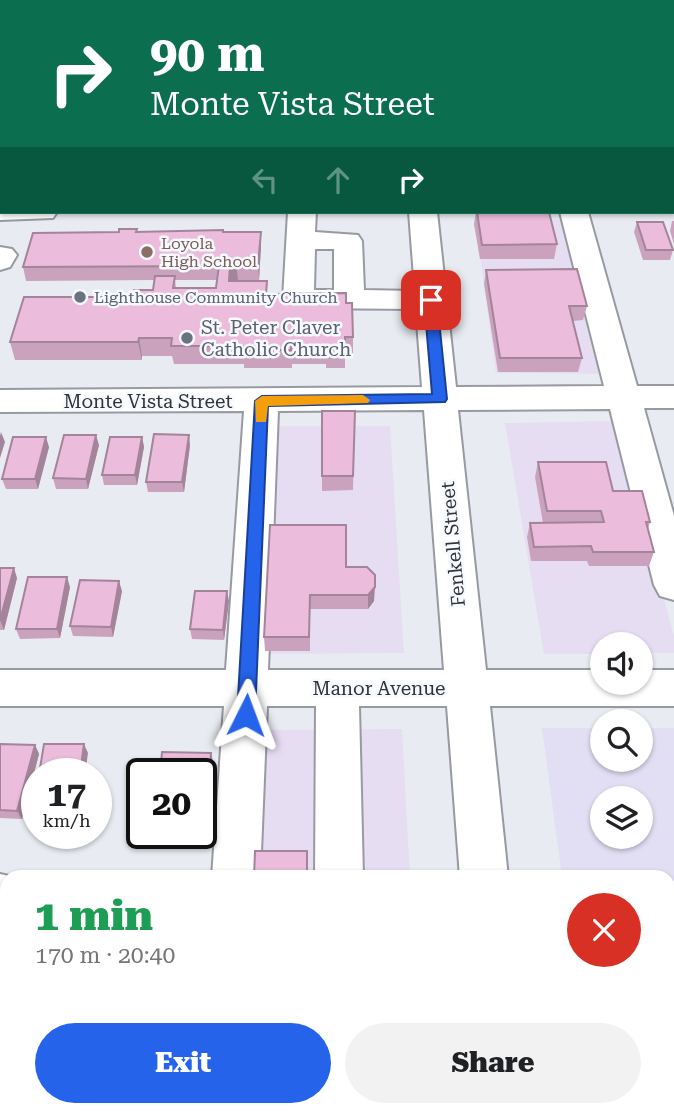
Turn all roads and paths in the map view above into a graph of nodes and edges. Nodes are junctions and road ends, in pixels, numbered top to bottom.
1 (423, 214) edge
2 (575, 214) edge
3 (302, 226) edge
4 (349, 299) junction
5 (431, 300) junction
6 (623, 397) junction
7 (674, 397) edge
8 (440, 399) junction
9 (0, 401) edge
10 (262, 401) junction
11 (674, 585) edge
12 (0, 688) edge
13 (248, 688) junction
14 (337, 688) junction
15 (467, 688) junction
16 (674, 688) edge
17 (236, 870) edge
18 (339, 870) edge
19 (483, 870) edge

1 - 5 street, Fenkell Street
2 - 6 street
3 - 4 street
3 - 4 street
4 - 5 street
5 - 8 street, Fenkell Street
6 - 7 street, Monte Vista Street
6 - 8 street, Monte Vista Street
6 - 11 street
8 - 10 street, Monte Vista Street
8 - 15 street, Fenkell Street
9 - 10 street, Monte Vista Street
10 - 13 street
12 - 13 street, Manor Avenue
13 - 14 street, Manor Avenue
13 - 17 street
14 - 15 street, Manor Avenue
14 - 18 street
15 - 16 street, Manor Avenue
15 - 19 street, Fenkell Street

